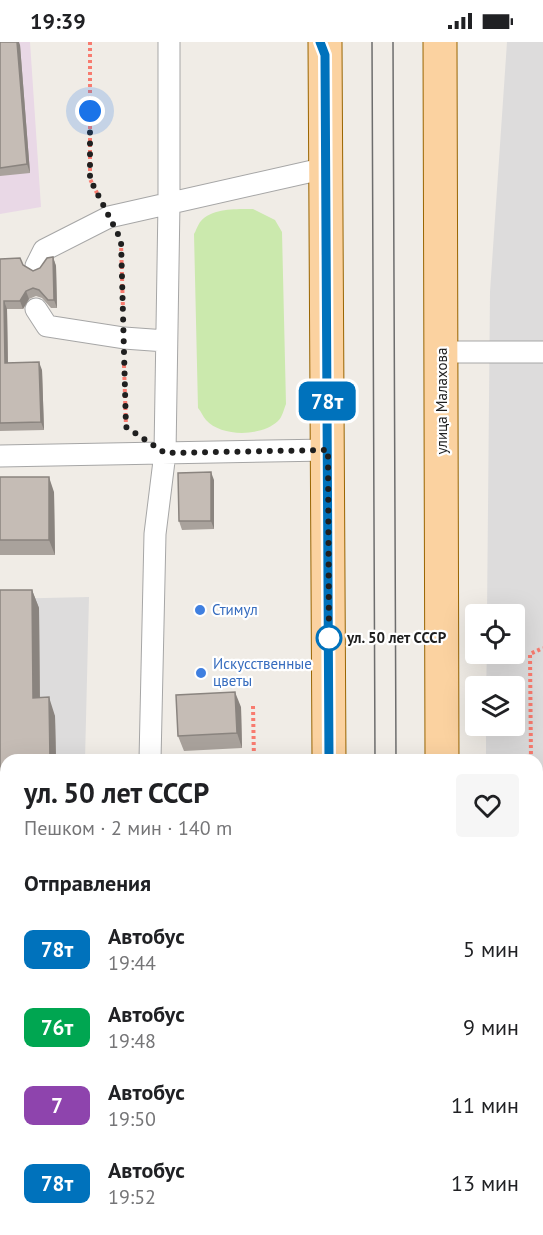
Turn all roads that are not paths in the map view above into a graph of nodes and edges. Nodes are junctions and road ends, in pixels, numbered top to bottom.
1 (169, 42) edge
2 (323, 46) edge
3 (442, 46) edge
4 (326, 168) junction
5 (169, 203) junction
6 (36, 266) dead end
7 (36, 309) dead end
8 (166, 341) junction
9 (442, 352) junction
10 (543, 352) edge
11 (328, 450) junction
12 (165, 453) junction
13 (0, 456) edge
14 (150, 754) edge
15 (329, 754) edge
16 (442, 754) edge

1 - 5 lane
2 - 4 main road
3 - 9 main road, улица Малахова
4 - 5 lane
4 - 11 main road
5 - 6 lane
5 - 8 lane
7 - 8 lane
8 - 12 lane
9 - 10 lane
9 - 16 main road, улица Малахова
11 - 12 lane
11 - 15 main road
12 - 13 lane
12 - 14 lane

